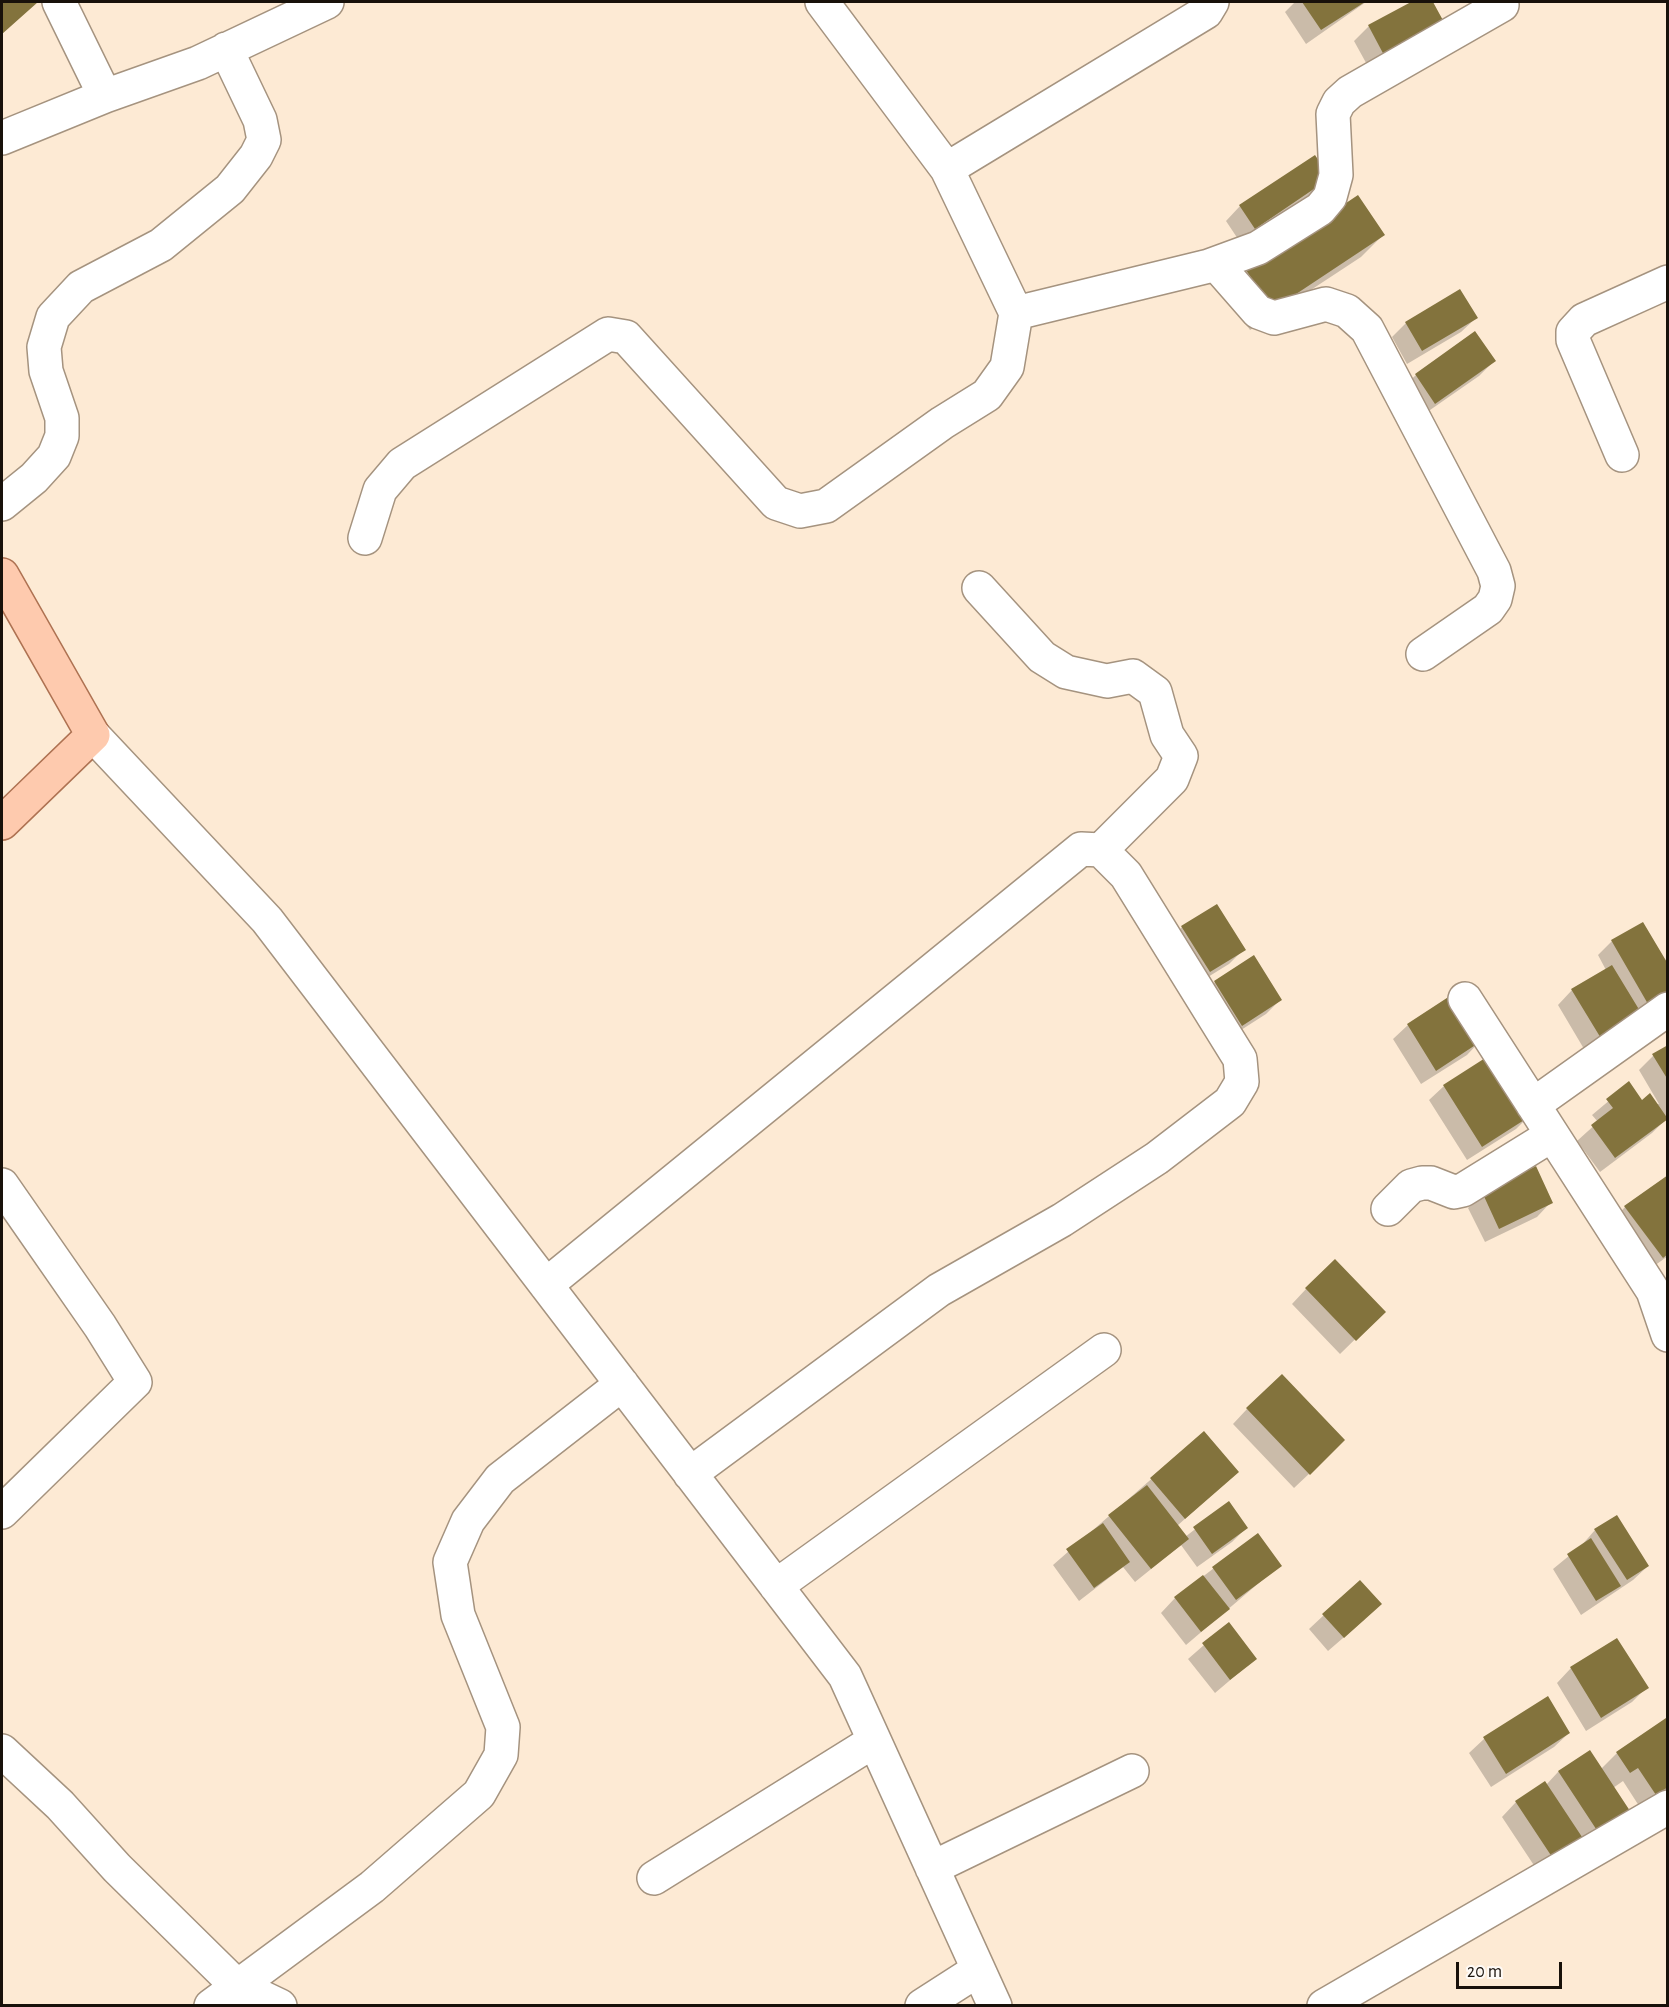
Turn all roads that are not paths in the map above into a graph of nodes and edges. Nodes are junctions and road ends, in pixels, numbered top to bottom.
1 (59, 2) edge
2 (327, 2) edge
3 (822, 2) edge
4 (1212, 2) edge
5 (1502, 5) dead end
6 (226, 50) junction
7 (105, 96) junction
8 (2, 138) edge
9 (946, 169) junction
10 (1216, 264) junction
11 (1668, 282) edge
12 (1016, 313) junction
13 (1622, 455) dead end
14 (2, 504) edge
15 (365, 538) dead end
16 (2, 575) edge
17 (979, 588) dead end
18 (1423, 654) dead end
19 (93, 735) junction
20 (2, 823) edge
21 (1101, 850) junction
22 (1464, 999) dead end
23 (1668, 1009) edge
24 (1533, 1105) junction
25 (1552, 1135) junction
26 (2, 1185) edge
27 (1388, 1209) dead end
28 (1656, 1271) edge
29 (546, 1285) junction
30 (1668, 1335) edge
31 (1104, 1350) dead end
32 (622, 1384) junction
33 (690, 1474) junction
34 (2, 1512) edge
35 (776, 1586) junction
36 (874, 1741) junction
37 (2, 1751) edge
38 (1132, 1771) dead end
39 (1668, 1807) edge
40 (932, 1868) junction
41 (654, 1878) dead end
42 (978, 1970) junction
43 (223, 1995) edge
44 (280, 2006) edge
45 (922, 2006) edge
46 (995, 2006) edge
47 (1324, 2006) edge

1 - 7 street
2 - 6 street
3 - 9 street
4 - 9 street
5 - 10 street
6 - 7 street
6 - 14 street
7 - 8 street
9 - 12 street
10 - 12 street
10 - 18 street
11 - 13 street
12 - 15 street
16 - 19 main road
17 - 21 street
19 - 20 main road
19 - 29 street
21 - 29 street
21 - 33 street
22 - 24 street
23 - 24 street
24 - 25 street
25 - 27 street
25 - 28 street
26 - 34 street
28 - 30 street
29 - 32 street
31 - 35 street
32 - 33 street
32 - 43 street
33 - 35 street
35 - 36 street
36 - 40 street
36 - 41 street
37 - 43 street
38 - 40 street
39 - 47 street
40 - 42 street
42 - 45 street
42 - 46 street
43 - 44 street

